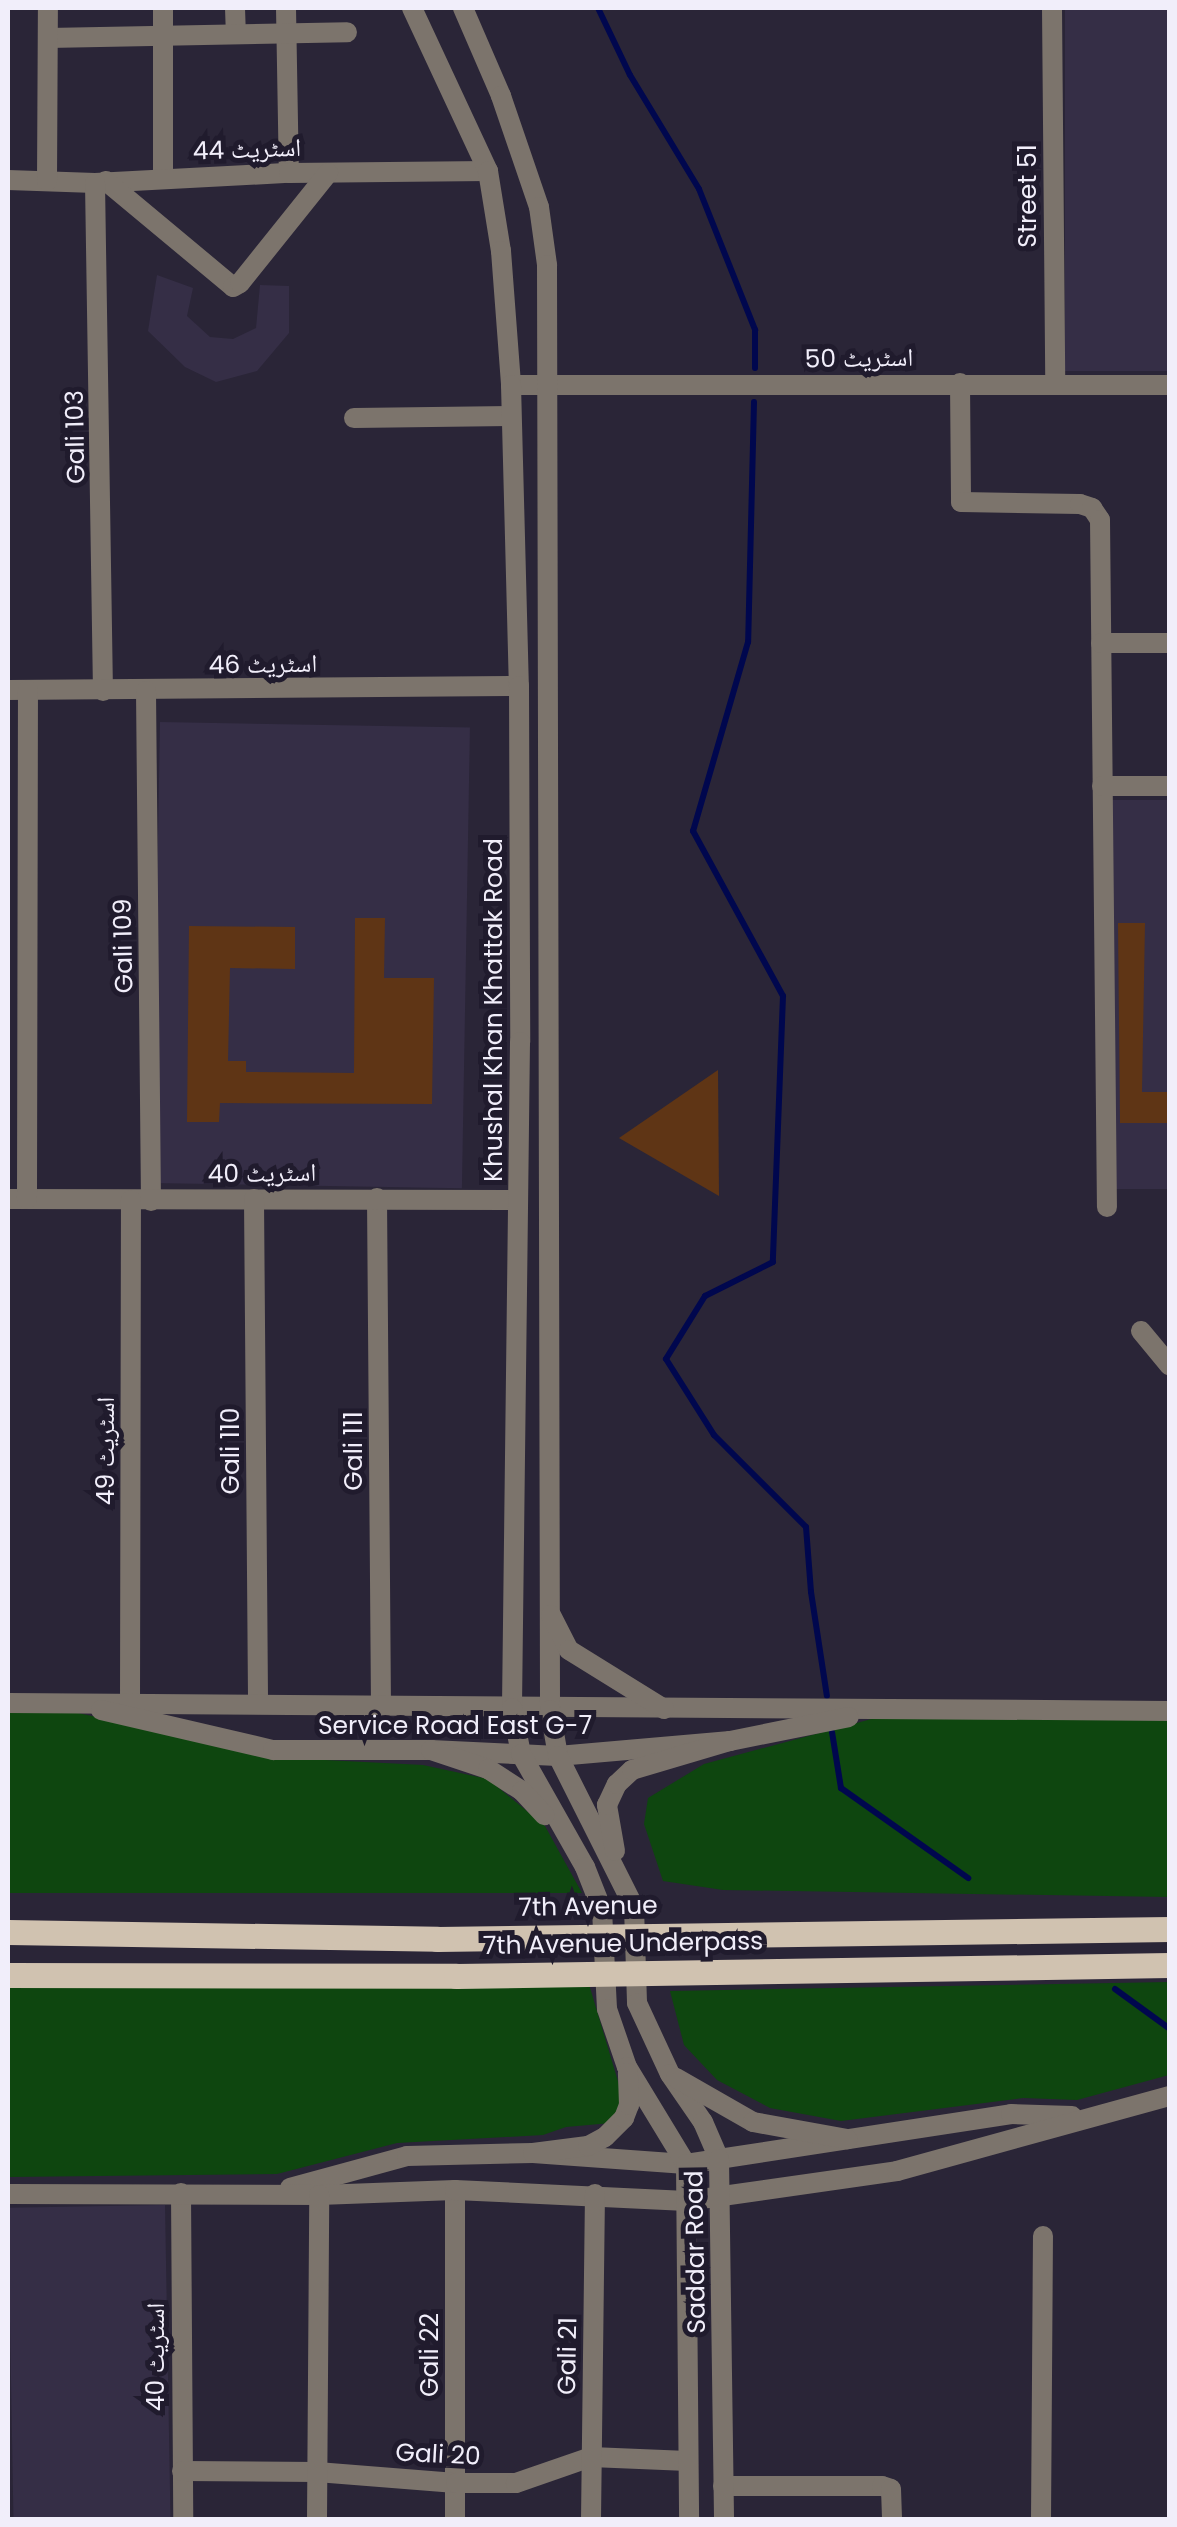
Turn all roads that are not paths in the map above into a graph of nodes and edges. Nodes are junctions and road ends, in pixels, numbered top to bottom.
1 (48, 8) edge
2 (163, 8) edge
3 (236, 8) edge
4 (286, 8) edge
5 (412, 8) edge
6 (463, 8) edge
7 (1052, 8) edge
8 (347, 32) dead end
9 (287, 33) junction
10 (236, 34) junction
11 (162, 35) junction
12 (48, 38) junction
13 (488, 171) junction
14 (328, 173) junction
15 (289, 174) junction
16 (163, 178) junction
17 (8, 180) edge
18 (46, 181) junction
19 (101, 182) junction
20 (960, 383) junction
21 (511, 384) junction
22 (1055, 384) junction
23 (1170, 385) edge
24 (548, 387) junction
25 (511, 416) junction
26 (354, 418) dead end
27 (1170, 642) edge
28 (1101, 643) junction
29 (519, 686) junction
30 (18, 690) edge
31 (103, 690) junction
32 (146, 691) junction
33 (1102, 786) junction
34 (1170, 786) edge
35 (550, 1040) junction
36 (520, 1042) junction
37 (377, 1198) junction
38 (17, 1199) edge
39 (254, 1199) junction
40 (518, 1200) junction
41 (141, 1201) junction
42 (1106, 1206) dead end
43 (1141, 1331) dead end
44 (1170, 1366) edge
45 (550, 1614) junction
46 (130, 1702) junction
47 (258, 1702) junction
48 (8, 1704) edge
49 (381, 1704) junction
50 (82, 1706) junction
51 (512, 1708) junction
52 (890, 1708) junction
53 (664, 1709) junction
54 (550, 1710) junction
55 (1170, 1711) edge
56 (730, 1740) junction
57 (431, 1750) junction
58 (521, 1754) junction
59 (558, 1756) junction
60 (585, 1868) junction
61 (624, 1884) junction
62 (1170, 1929) edge
63 (8, 1932) edge
64 (1170, 1965) edge
65 (8, 1975) edge
66 (606, 2010) joint
67 (627, 2066) junction
68 (670, 2074) junction
69 (1170, 2096) edge
70 (1094, 2116) junction
71 (847, 2139) junction
72 (533, 2153) junction
73 (719, 2159) junction
74 (686, 2164) junction
75 (454, 2190) junction
76 (181, 2193) junction
77 (273, 2193) junction
78 (8, 2194) edge
79 (595, 2194) junction
80 (319, 2195) junction
81 (720, 2197) junction
82 (688, 2201) junction
83 (1043, 2236) dead end
84 (591, 2457) junction
85 (688, 2462) junction
86 (182, 2471) junction
87 (317, 2472) junction
88 (456, 2484) junction
89 (724, 2486) junction
90 (183, 2520) edge
91 (317, 2520) edge
92 (455, 2520) edge
93 (591, 2520) edge
94 (689, 2520) edge
95 (724, 2520) edge
96 (892, 2520) edge
97 (1042, 2520) edge

1 - 12 street
2 - 11 street
3 - 10 street
4 - 9 street
5 - 13 street, Khushal Khan Khattak Road
6 - 24 street
7 - 22 street, Street 51
8 - 9 street
9 - 10 street
9 - 15 street
10 - 11 street
11 - 12 street
11 - 16 street
12 - 18 street
13 - 14 street, اسٹریٹ 44
13 - 21 street, Khushal Khan Khattak Road
14 - 15 street, اسٹریٹ 44
14 - 19 street
15 - 16 street, اسٹریٹ 44
16 - 19 street, اسٹریٹ 44
17 - 18 street, اسٹریٹ 44
18 - 19 street, اسٹریٹ 44
19 - 31 street, Gali 103
20 - 22 street, اسٹریٹ 50
20 - 24 street, اسٹریٹ 50
20 - 28 street
21 - 24 street, اسٹریٹ 50
21 - 25 street, Khushal Khan Khattak Road
22 - 23 street, اسٹریٹ 50
24 - 35 street
25 - 26 street
25 - 29 street, Khushal Khan Khattak Road
27 - 28 street
28 - 33 street
29 - 32 street, اسٹریٹ 46
29 - 36 street, Khushal Khan Khattak Road
30 - 31 street, اسٹریٹ 46
30 - 38 street
31 - 32 street, اسٹریٹ 46
32 - 41 street, Gali 109
33 - 34 street
33 - 42 street
35 - 36 street
35 - 45 street
36 - 40 street, Khushal Khan Khattak Road
37 - 39 street, اسٹریٹ 40
37 - 40 street, اسٹریٹ 40
37 - 49 street, Gali 111
38 - 41 street, اسٹریٹ 40
39 - 41 street, اسٹریٹ 40
39 - 47 street, Gali 110
40 - 51 street, Khushal Khan Khattak Road
41 - 46 street, اسٹریٹ 49
43 - 44 street
45 - 53 street
45 - 54 street
46 - 47 street, Service Road East G-7
46 - 50 street, Service Road East G-7
47 - 49 street, Service Road East G-7
48 - 50 street, Service Road East G-7
49 - 51 street, Service Road East G-7
50 - 57 street, Service Road East G-7
51 - 54 street, Service Road East G-7
51 - 58 street, Khushal Khan Khattak Road
52 - 53 street, Service Road East G-7
52 - 55 street, Service Road East G-7
52 - 56 street, Service Road East G-7
53 - 54 street, Service Road East G-7
54 - 59 street
56 - 59 street, Service Road East G-7
56 - 61 street
57 - 58 street, Service Road East G-7
57 - 60 street
58 - 59 street, Service Road East G-7
58 - 60 street, Khushal Khan Khattak Road
59 - 61 street
60 - 66 street, Khushal Khan Khattak Road
61 - 68 street, Saddar Road
62 - 63 main road, 7th Avenue
64 - 65 main road, 7th Avenue Underpass
66 - 67 street, Saddar Road
67 - 72 street
67 - 74 street, Saddar Road
68 - 71 street
68 - 73 street, Saddar Road
69 - 70 street
70 - 71 street
70 - 81 street
71 - 73 street
72 - 74 street
72 - 77 street
73 - 74 street
73 - 81 street, Saddar Road
74 - 82 street, Saddar Road
75 - 79 street
75 - 80 street
75 - 88 street, Gali 22
76 - 77 street
76 - 78 street
76 - 86 street, اسٹریٹ 40
77 - 80 street
79 - 82 street
79 - 84 street, Gali 21
80 - 87 street
81 - 82 street
81 - 89 street, Saddar Road
82 - 85 street, Saddar Road
83 - 97 street
84 - 85 street, Gali 20
84 - 88 street, Gali 20
84 - 93 street, Gali 21
85 - 94 street, Saddar Road
86 - 87 street, Gali 20
86 - 90 street, اسٹریٹ 40
87 - 88 street, Gali 20
87 - 91 street
88 - 92 street, Gali 22
89 - 95 street, Saddar Road
89 - 96 street

